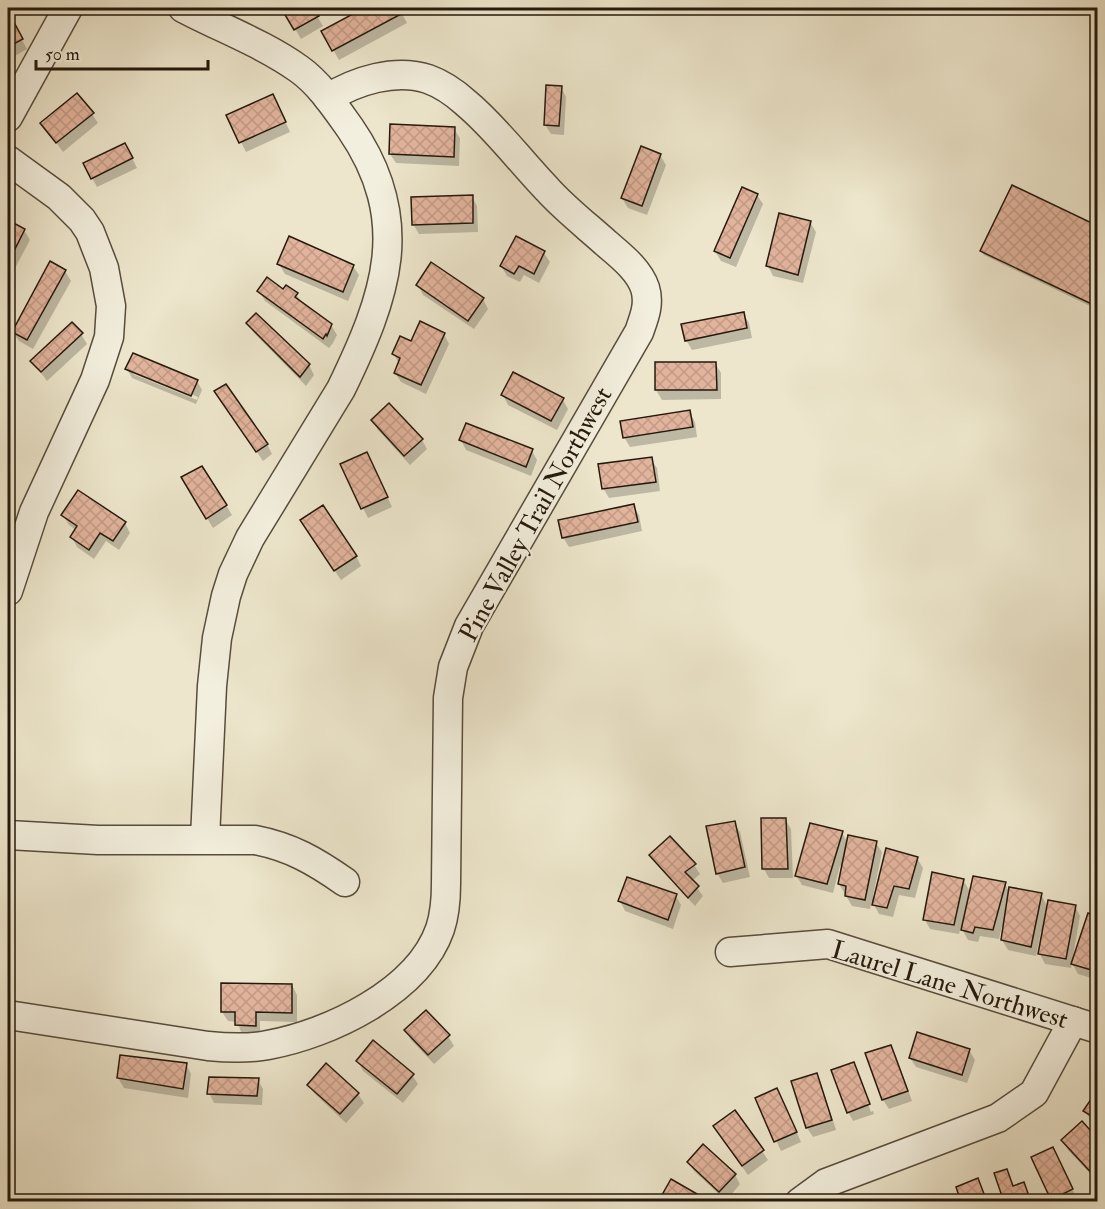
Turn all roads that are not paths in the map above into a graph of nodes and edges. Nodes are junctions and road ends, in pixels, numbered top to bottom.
1 (68, 8) edge
2 (183, 8) edge
3 (328, 98) junction
4 (8, 117) edge
5 (8, 160) edge
6 (8, 591) edge
7 (8, 835) edge
8 (205, 839) junction
9 (345, 882) dead end
10 (730, 952) dead end
11 (8, 1015) edge
12 (1085, 1025) edge
13 (800, 1202) edge

1 - 4 street
2 - 3 street
3 - 8 street
3 - 11 street, Pine Valley Trail Northwest
5 - 6 street
7 - 8 street
8 - 9 street
10 - 12 street, Laurel Lane Northwest
12 - 13 street

